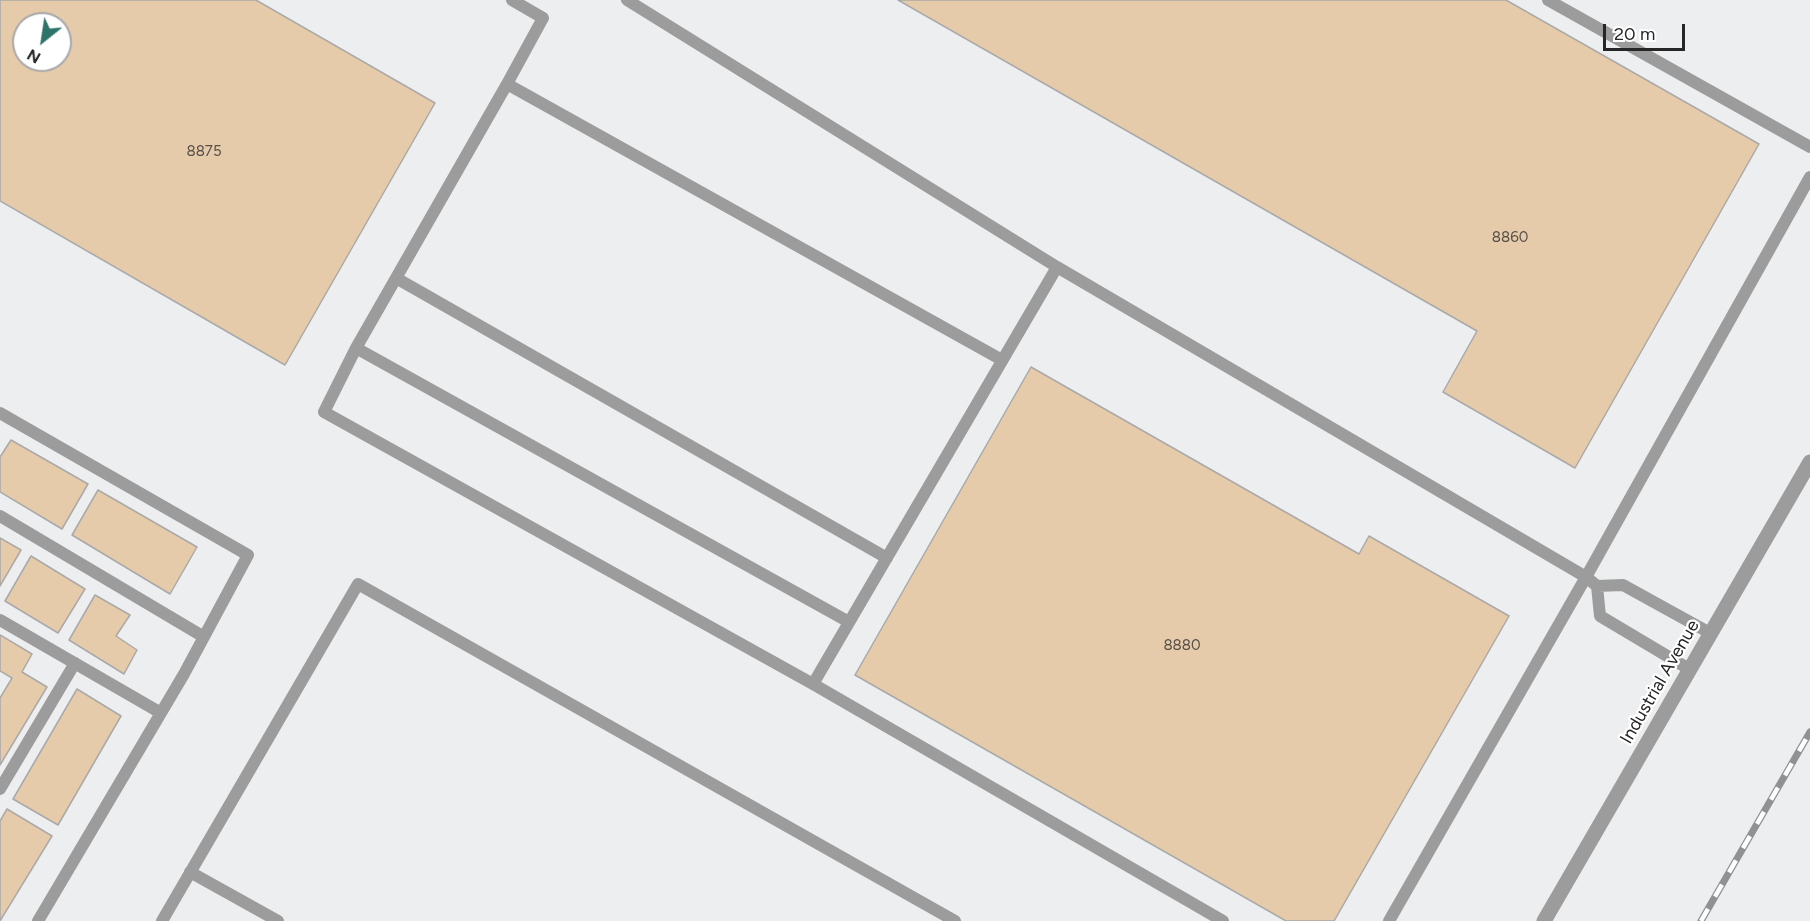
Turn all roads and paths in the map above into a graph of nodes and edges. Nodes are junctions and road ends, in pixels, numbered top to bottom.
1 (512, 0) edge
2 (627, 0) edge
3 (1548, 0) edge
4 (507, 84) junction
5 (1810, 147) edge
6 (1810, 177) edge
7 (1057, 267) junction
8 (396, 278) junction
9 (356, 348) junction
10 (1002, 360) junction
11 (0, 413) edge
12 (1810, 462) edge
13 (0, 516) edge
14 (887, 558) junction
15 (1586, 577) junction
16 (1598, 586) junction
17 (0, 620) edge
18 (849, 622) junction
19 (1710, 633) junction
20 (204, 637) junction
21 (75, 663) junction
22 (1689, 669) junction
23 (813, 684) junction
24 (161, 713) junction
25 (0, 789) edge
26 (190, 872) junction
27 (38, 921) edge
28 (162, 921) edge
29 (278, 921) edge
30 (955, 921) edge
31 (1222, 921) edge
32 (1389, 921) edge
33 (1544, 921) edge

1 - 4 lane
2 - 7 lane
3 - 5 lane
4 - 8 lane
4 - 10 lane
6 - 15 lane
7 - 10 lane
7 - 15 lane
8 - 9 lane
8 - 14 lane
9 - 18 lane
9 - 23 lane
10 - 14 lane
11 - 20 lane
12 - 19 street, Industrial Avenue
13 - 20 lane
14 - 18 lane
15 - 16 lane
15 - 32 lane
16 - 19 lane
16 - 22 lane
17 - 21 lane
18 - 23 lane
19 - 22 street, Industrial Avenue
20 - 24 lane
21 - 24 lane
21 - 25 lane
22 - 33 street, Industrial Avenue
23 - 31 lane
24 - 27 lane
26 - 28 lane
26 - 29 lane
26 - 30 lane

